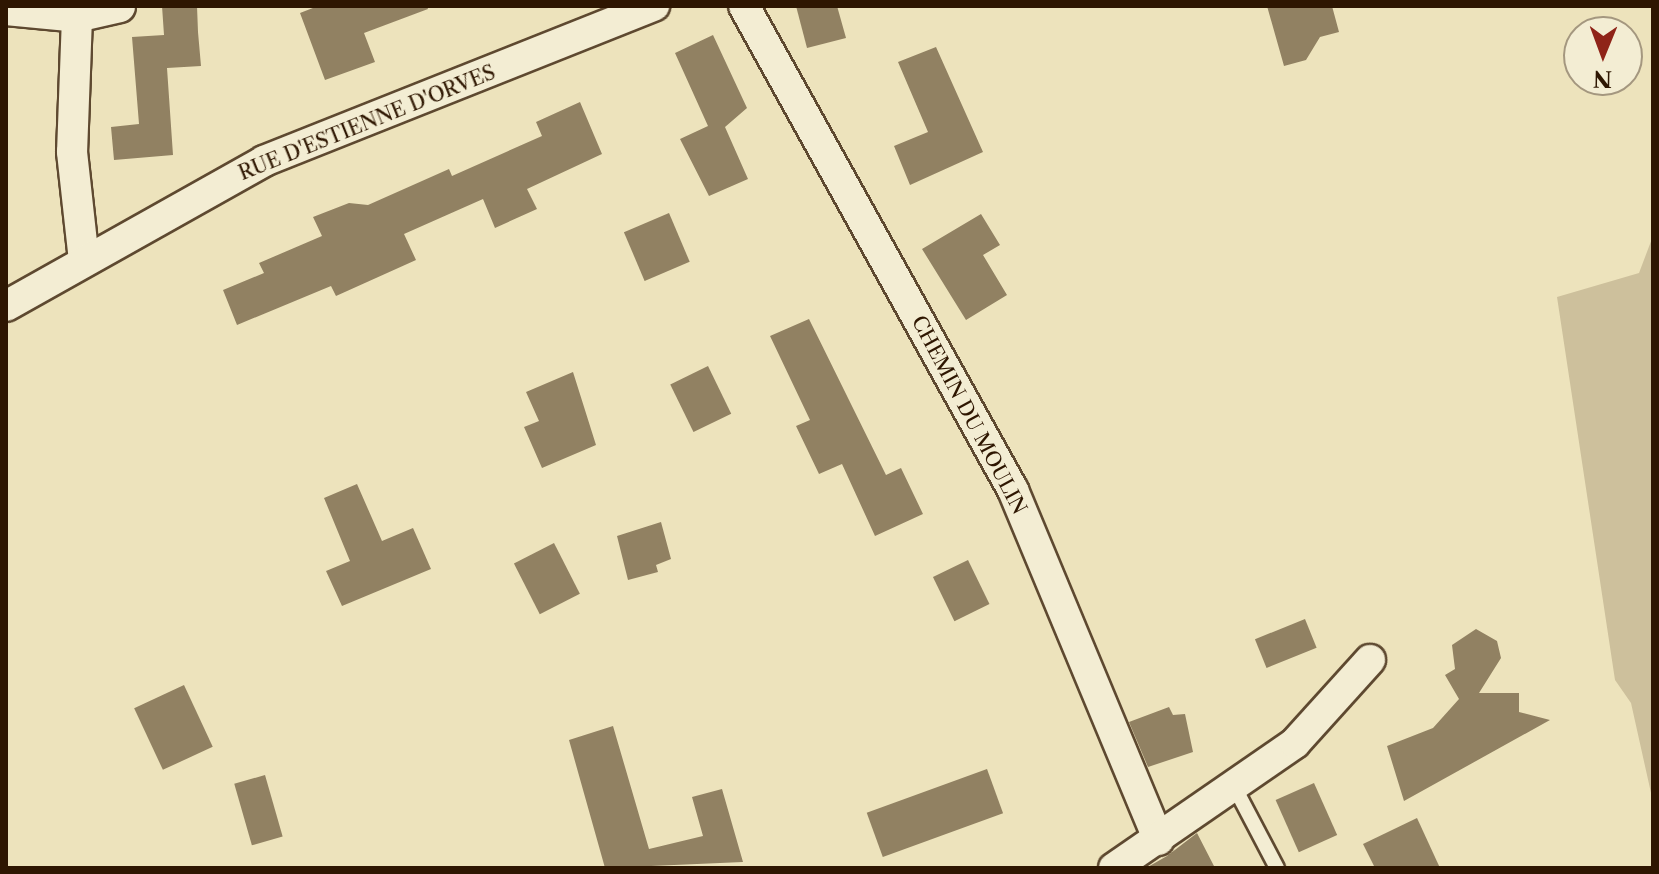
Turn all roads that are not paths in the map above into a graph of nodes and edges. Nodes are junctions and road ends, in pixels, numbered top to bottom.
1 (654, 6) edge
2 (744, 6) edge
3 (120, 7) edge
4 (6, 10) edge
5 (77, 17) junction
6 (84, 261) junction
7 (6, 306) edge
8 (1370, 660) dead end
9 (1236, 790) junction
10 (1159, 840) junction
11 (1114, 868) edge
12 (1277, 868) edge

1 - 6 street, RUE D'ESTIENNE D'ORVES
2 - 10 street, CHEMIN DU MOULIN
3 - 5 street
4 - 5 street
5 - 6 street
6 - 7 street, RUE D'ESTIENNE D'ORVES
8 - 9 street
9 - 10 street
9 - 12 lane
10 - 11 street

